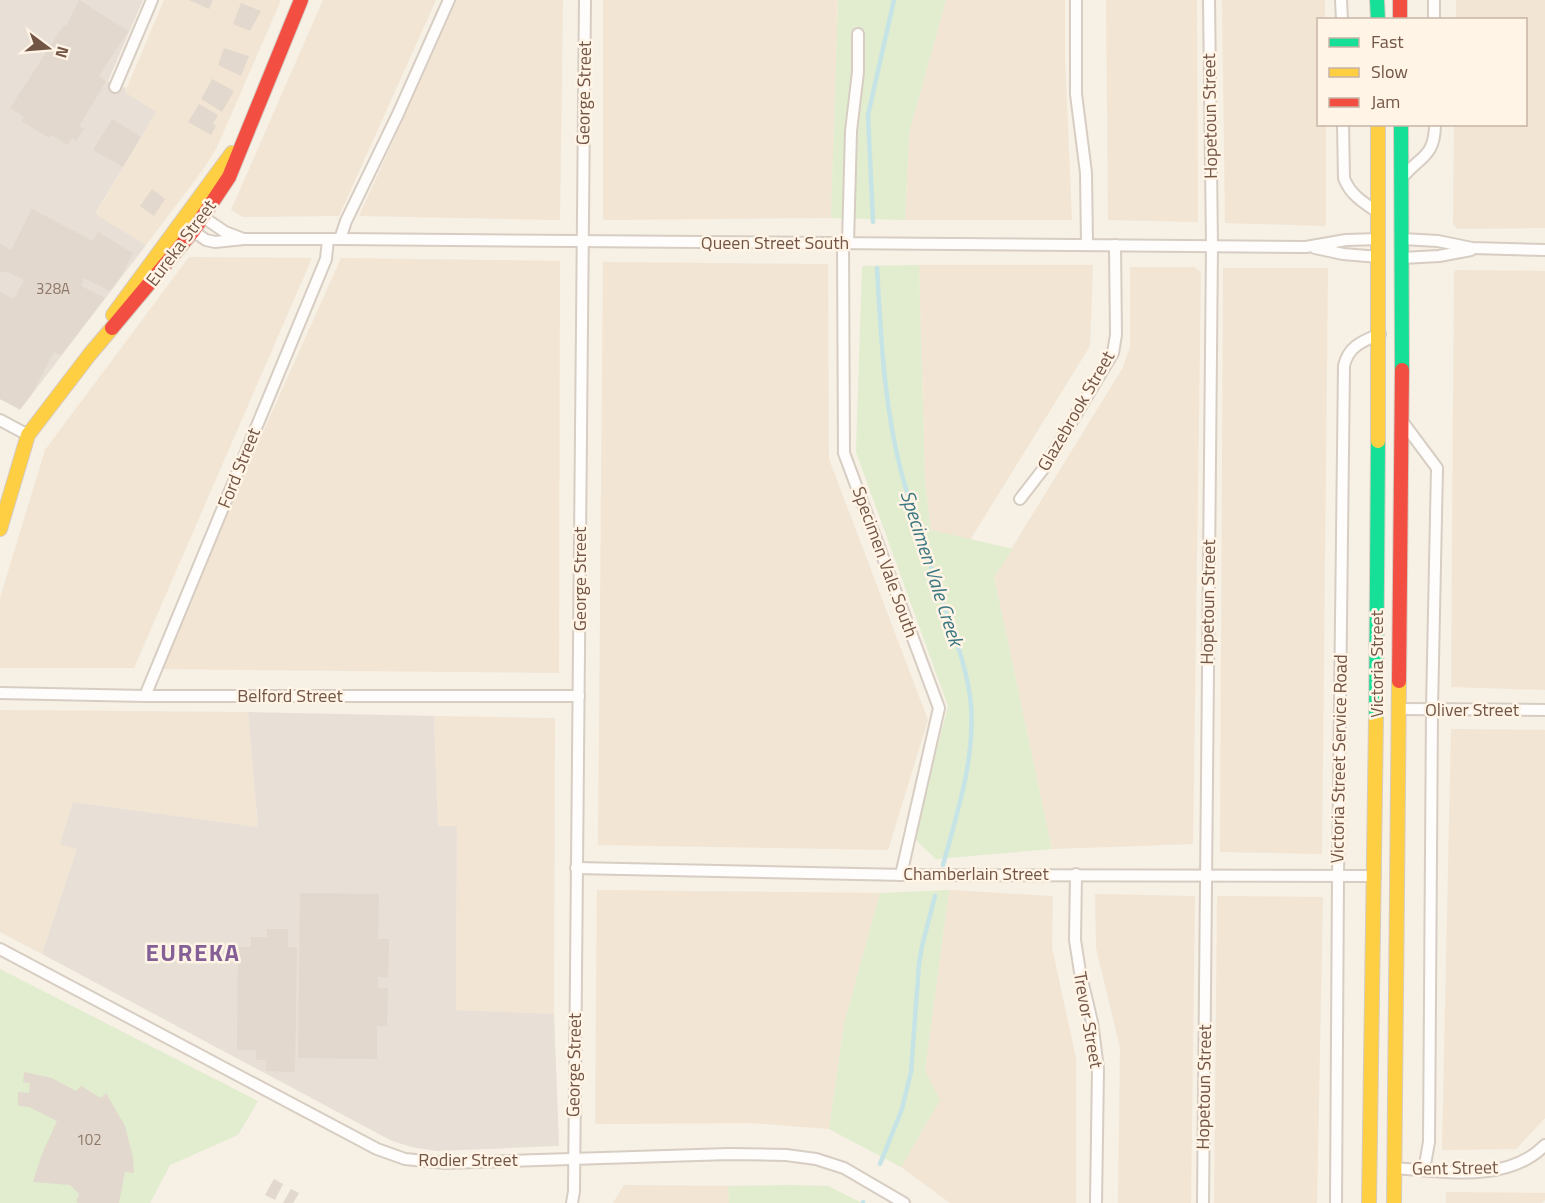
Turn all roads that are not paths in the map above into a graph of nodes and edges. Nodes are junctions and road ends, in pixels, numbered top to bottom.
1 (152, 0) edge
2 (301, 0) edge
3 (449, 0) edge
4 (585, 0) edge
5 (1076, 0) edge
6 (1209, 0) edge
7 (1341, 0) edge
8 (1377, 0) edge
9 (1400, 0) edge
10 (1434, 0) edge
11 (1342, 18) edge
12 (1377, 18) edge
13 (1400, 18) edge
14 (1434, 18) edge
15 (858, 33) dead end
16 (115, 87) dead end
17 (252, 119) junction
18 (1343, 126) edge
19 (1378, 126) edge
20 (1401, 126) edge
21 (1435, 126) edge
22 (1402, 178) junction
23 (1379, 213) junction
24 (203, 217) junction
25 (187, 227) junction
26 (244, 239) junction
27 (328, 239) junction
28 (340, 239) junction
29 (1379, 239) junction
30 (1402, 239) junction
31 (582, 241) junction
32 (846, 243) junction
33 (1087, 244) junction
34 (1115, 245) junction
35 (1212, 246) junction
36 (1306, 247) junction
37 (1480, 249) junction
38 (1545, 250) edge
39 (1379, 257) junction
40 (1402, 258) junction
41 (1380, 334) junction
42 (0, 420) edge
43 (1401, 420) junction
44 (28, 435) junction
45 (1020, 499) dead end
46 (0, 529) edge
47 (0, 693) edge
48 (145, 696) junction
49 (579, 696) junction
50 (1398, 709) junction
51 (1432, 709) junction
52 (1545, 710) edge
53 (576, 868) junction
54 (1076, 874) junction
55 (1206, 874) junction
56 (901, 875) junction
57 (1338, 876) junction
58 (1375, 876) junction
59 (0, 949) edge
60 (1545, 1145) edge
61 (573, 1158) junction
62 (1394, 1168) junction
63 (1424, 1170) junction
64 (572, 1203) edge
65 (904, 1203) edge
66 (1096, 1203) edge
67 (1203, 1203) edge
68 (1336, 1203) edge
69 (1370, 1203) edge
70 (1394, 1203) edge

1 - 16 street
2 - 17 main road, Eureka Street
3 - 28 street
4 - 31 street, George Street
5 - 33 street
6 - 35 street, Hopetoun Street
7 - 11 street
8 - 12 main road
9 - 13 main road
10 - 14 street
15 - 32 street, Specimen Vale South
17 - 24 main road, Eureka Street
17 - 25 main road, Eureka Street
18 - 23 street
19 - 23 main road, Victoria Street
20 - 22 main road, Victoria Street
21 - 22 street
22 - 30 main road, Victoria Street
23 - 29 main road, Victoria Street
24 - 25 main road
24 - 26 street, Queen Street South
25 - 26 street, Queen Street South
25 - 44 main road, Eureka Street
26 - 27 street, Queen Street South
27 - 28 street, Queen Street South
27 - 48 street, Ford Street
28 - 31 street, Queen Street South
29 - 30 main road
29 - 36 street, Queen Street South
29 - 39 main road, Victoria Street
30 - 37 street
30 - 40 main road, Victoria Street
31 - 32 street, Queen Street South
31 - 49 street, George Street
32 - 33 street, Queen Street South
32 - 56 street, Specimen Vale South
33 - 34 street, Queen Street South
34 - 35 street, Queen Street South
34 - 45 street, Glazebrook Street
35 - 36 street, Queen Street South
35 - 55 street, Hopetoun Street
36 - 39 street, Queen Street South
37 - 38 street
37 - 40 street
39 - 40 main road, Queen Street South
39 - 41 main road, Victoria Street
40 - 43 main road, Victoria Street
41 - 57 street, Victoria Street Service Road
41 - 58 main road, Victoria Street
42 - 44 street
43 - 50 main road, Victoria Street
43 - 51 street
44 - 46 main road, Eureka Street
47 - 48 street, Belford Street
48 - 49 street, Belford Street
49 - 53 street, George Street
50 - 51 street, Oliver Street
50 - 62 main road, Victoria Street
51 - 52 street, Oliver Street
51 - 63 street
53 - 56 street, Chamberlain Street
53 - 61 street, George Street
54 - 55 street, Chamberlain Street
54 - 56 street, Chamberlain Street
54 - 66 street, Trevor Street
55 - 57 street, Chamberlain Street
55 - 67 street, Hopetoun Street
57 - 58 street, Chamberlain Street
57 - 68 street, Victoria Street Service Road
58 - 69 main road, Victoria Street
59 - 61 street, Rodier Street
60 - 63 street, Gent Street
61 - 64 street, George Street
61 - 65 street, Rodier Street
62 - 63 street, Gent Street
62 - 70 main road, Victoria Street

